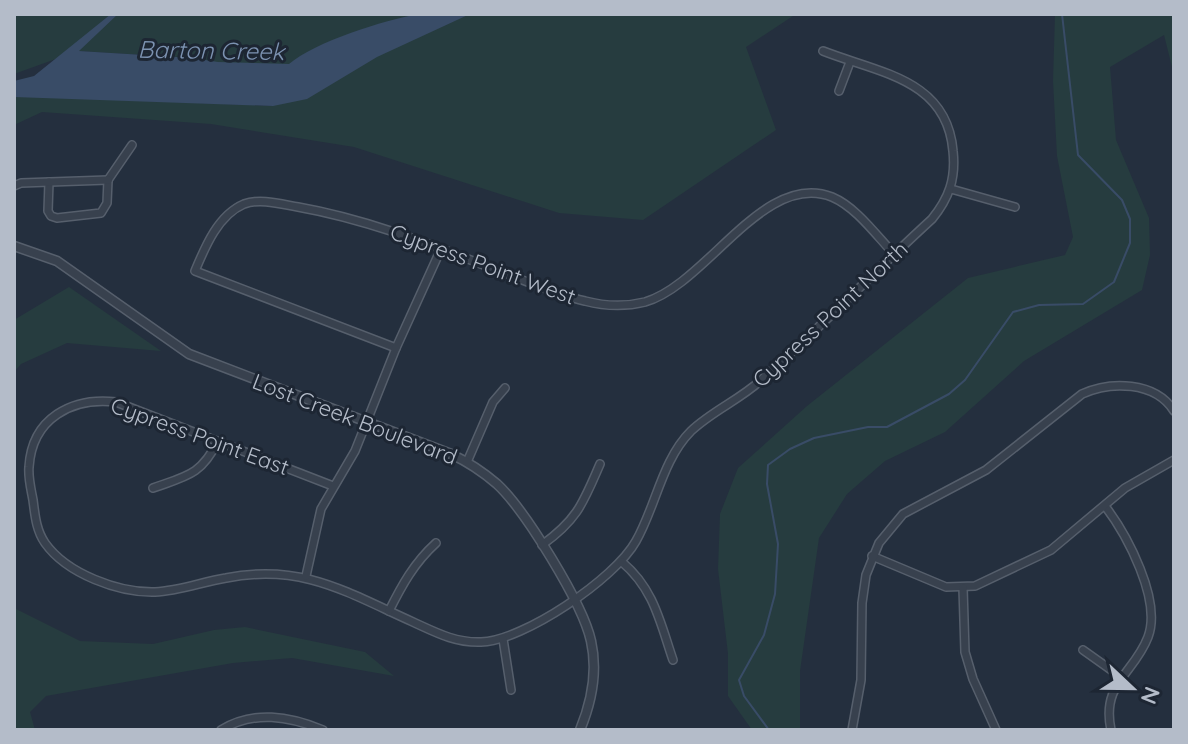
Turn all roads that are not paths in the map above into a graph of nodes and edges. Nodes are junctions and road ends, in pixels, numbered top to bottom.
1 (823, 51) dead end
2 (850, 62) junction
3 (839, 91) dead end
4 (132, 145) dead end
5 (108, 180) junction
6 (49, 182) junction
7 (14, 186) edge
8 (951, 189) junction
9 (1015, 207) dead end
10 (14, 246) edge
11 (441, 249) junction
12 (894, 254) junction
13 (396, 348) junction
14 (505, 388) dead end
15 (1173, 407) edge
16 (368, 422) junction
17 (218, 441) junction
18 (1174, 460) edge
19 (467, 462) junction
20 (600, 464) dead end
21 (333, 486) junction
22 (153, 488) dead end
23 (1105, 506) junction
24 (436, 543) dead end
25 (542, 545) junction
26 (872, 556) junction
27 (622, 562) junction
28 (306, 576) junction
29 (963, 588) junction
30 (574, 600) junction
31 (389, 611) junction
32 (503, 639) junction
33 (1083, 650) dead end
34 (673, 660) dead end
35 (1121, 677) junction
36 (511, 690) dead end
37 (221, 730) edge
38 (323, 730) edge
39 (580, 730) edge
40 (852, 730) edge
41 (996, 730) edge
42 (1111, 730) edge

1 - 2 street
2 - 3 street
2 - 8 street
4 - 5 street
5 - 6 street
5 - 6 street
6 - 7 street
8 - 9 street
8 - 12 street, Cypress Point North
10 - 16 street, Lost Creek Boulevard
11 - 12 street, Cypress Point West
11 - 13 street
11 - 13 street, Cypress Point West
12 - 27 street, Cypress Point North
13 - 16 street
14 - 19 street
15 - 26 street
16 - 19 street, Lost Creek Boulevard
16 - 21 street
17 - 21 street, Cypress Point East
17 - 22 street
17 - 28 street, Cypress Point East
18 - 23 street
19 - 25 street, Lost Creek Boulevard
20 - 25 street
21 - 28 street
23 - 29 street
23 - 35 street
24 - 31 street
25 - 30 street, Lost Creek Boulevard
26 - 29 street
26 - 40 street
27 - 30 street, Cypress Point North
27 - 34 street
28 - 31 street, Cypress Point East
29 - 41 street
30 - 32 street, Cypress Point East
30 - 39 street, Lost Creek Boulevard
31 - 32 street, Cypress Point East
32 - 36 street
33 - 35 street
35 - 42 street
37 - 38 street

